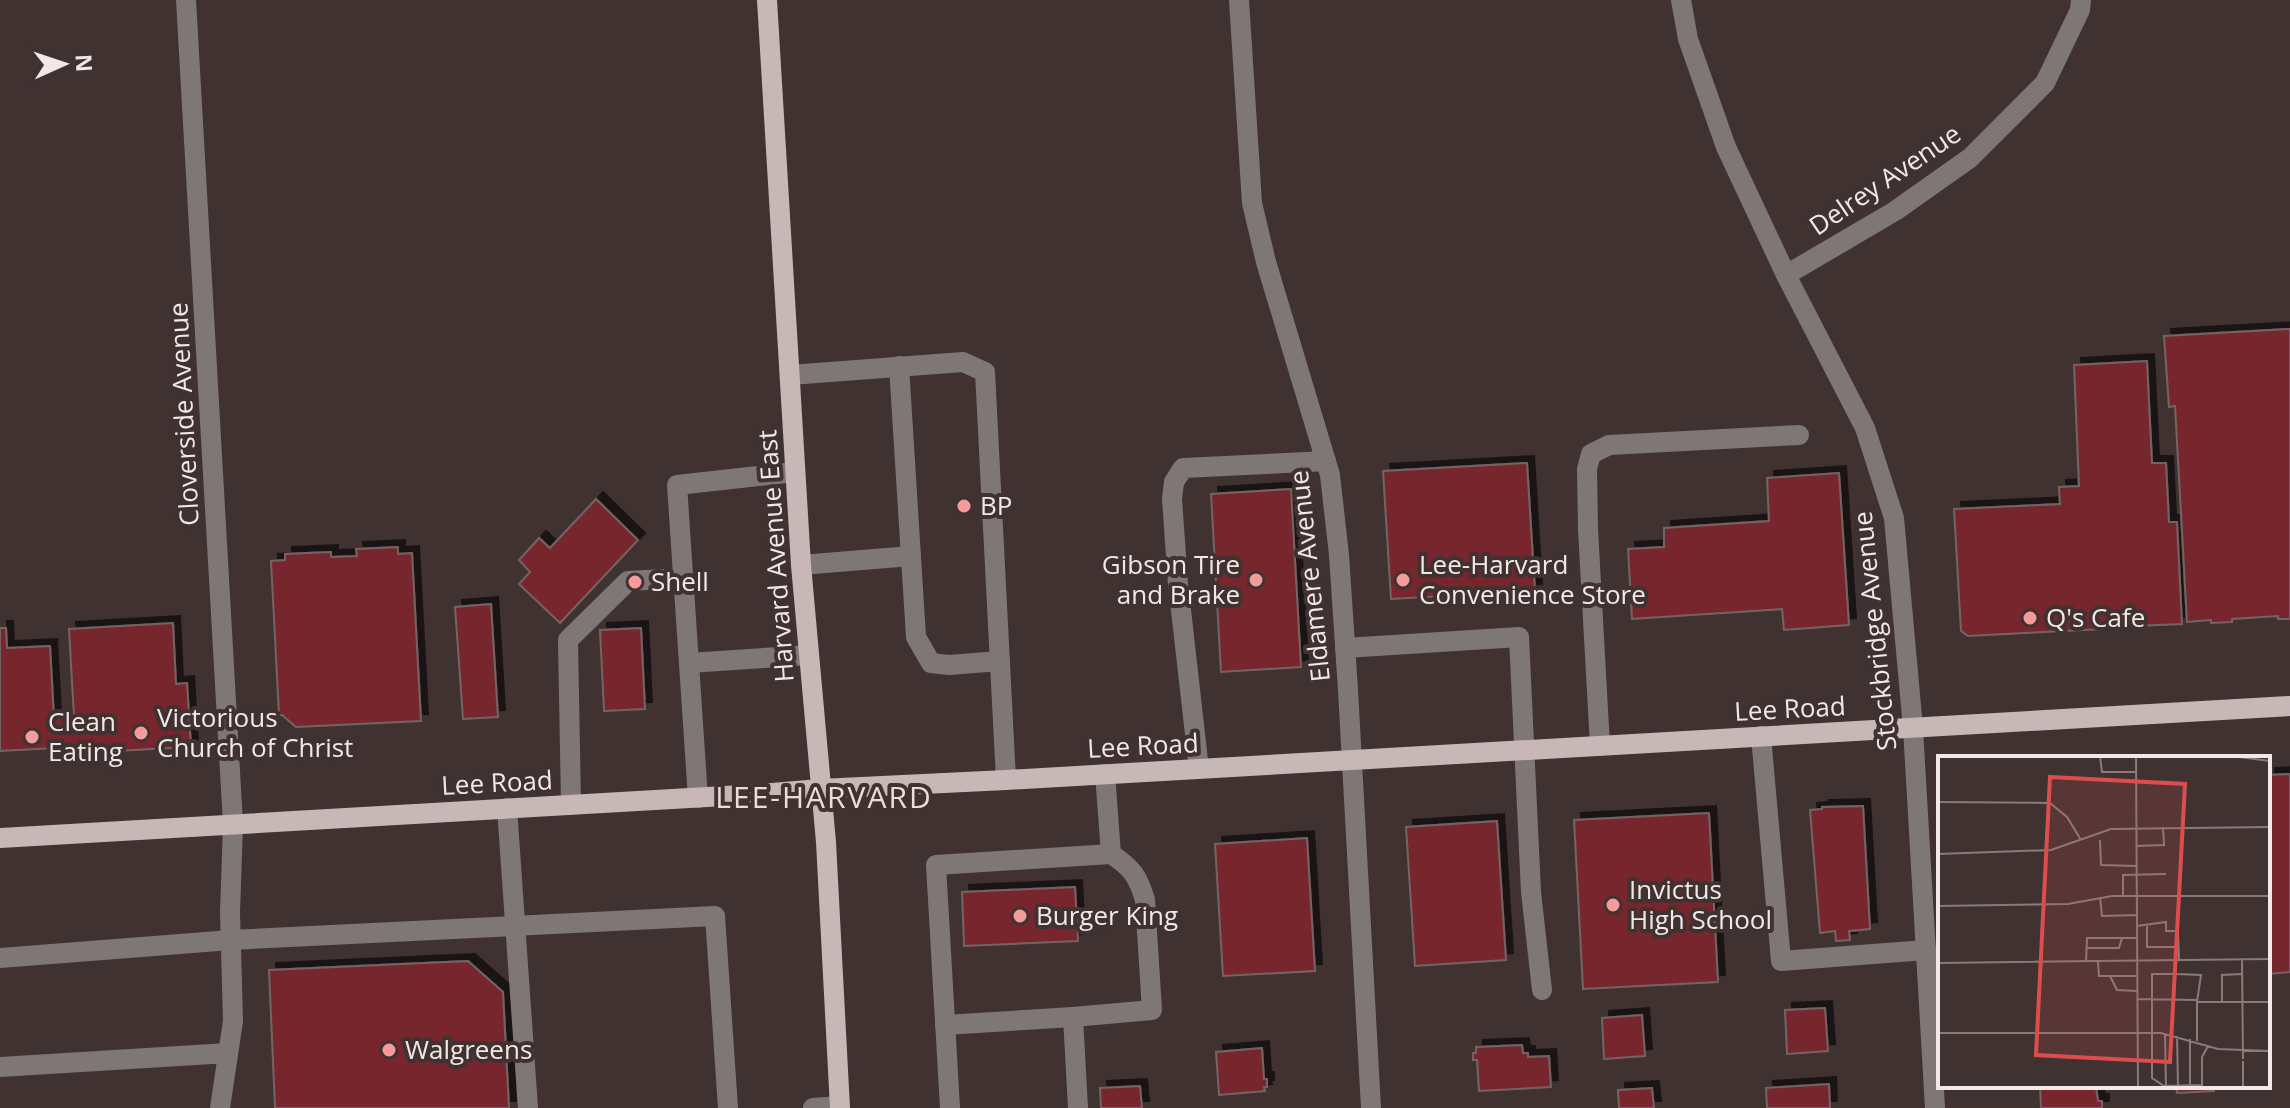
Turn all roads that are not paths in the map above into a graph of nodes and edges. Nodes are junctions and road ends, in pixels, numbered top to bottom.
1 (186, 0) edge
2 (767, 0) edge
3 (1239, 0) edge
4 (1681, 0) edge
5 (2081, 0) edge
6 (1786, 275) junction
7 (899, 366) junction
8 (790, 375) junction
9 (1799, 435) dead end
10 (1326, 461) junction
11 (795, 472) junction
12 (911, 556) junction
13 (801, 565) junction
14 (683, 578) junction
15 (1345, 648) junction
16 (809, 655) junction
17 (1000, 661) junction
18 (689, 663) junction
19 (2290, 706) edge
20 (1913, 728) junction
21 (1761, 736) junction
22 (1600, 746) junction
23 (1526, 750) junction
24 (1352, 760) junction
25 (1199, 769) junction
26 (1105, 774) junction
27 (1006, 780) junction
28 (820, 789) junction
29 (698, 798) junction
30 (571, 805) junction
31 (507, 808) junction
32 (233, 824) junction
33 (0, 838) edge
34 (1111, 854) junction
35 (516, 926) junction
36 (231, 940) junction
37 (1926, 950) junction
38 (0, 958) edge
39 (1542, 990) dead end
40 (1073, 1017) junction
41 (945, 1025) junction
42 (228, 1053) junction
43 (0, 1067) edge
44 (840, 1107) edge
45 (220, 1108) edge
46 (528, 1108) edge
47 (728, 1108) edge
48 (813, 1108) edge
49 (950, 1108) edge
50 (1078, 1108) edge
51 (1371, 1108) edge
52 (1935, 1108) edge

1 - 32 street, Cloverside Avenue
2 - 8 main road, Harvard Avenue East
3 - 10 street, Eldamere Avenue
4 - 6 street, Stockbridge Avenue
5 - 6 street, Delrey Avenue
6 - 20 street, Stockbridge Avenue
7 - 8 street
7 - 12 street
7 - 17 street
8 - 11 main road, Harvard Avenue East
9 - 22 street
10 - 15 street, Eldamere Avenue
10 - 25 street
11 - 13 main road, Harvard Avenue East
11 - 14 street
12 - 13 street
12 - 17 street
13 - 16 main road, Harvard Avenue East
14 - 18 street
14 - 30 street
15 - 23 street
15 - 24 street, Eldamere Avenue
16 - 18 street
16 - 28 main road, Harvard Avenue East
17 - 27 street
18 - 29 street
19 - 20 main road, Lee Road
20 - 21 main road, Lee Road
20 - 37 street, Stockbridge Avenue
21 - 22 main road, Lee Road
21 - 37 street
22 - 23 main road, Lee Road
23 - 24 main road, Lee Road
23 - 39 street
24 - 25 main road, Lee Road
24 - 51 street, Eldamere Avenue
25 - 26 main road, Lee Road
26 - 27 main road, Lee Road
26 - 34 street
27 - 28 main road, Lee Road
28 - 29 main road, Lee Road
28 - 44 main road, Harvard Avenue East
29 - 30 main road, Lee Road
30 - 31 main road, Lee Road
31 - 32 main road, Lee Road
31 - 35 street
32 - 33 main road, Lee Road
32 - 36 street, Cloverside Avenue
34 - 40 street
34 - 41 street
35 - 36 street
35 - 46 street
35 - 47 street
36 - 38 street
36 - 42 street, Cloverside Avenue
37 - 52 street, Stockbridge Avenue
40 - 41 street
40 - 50 street
41 - 49 street
42 - 43 street
42 - 45 street, Cloverside Avenue
44 - 48 street

